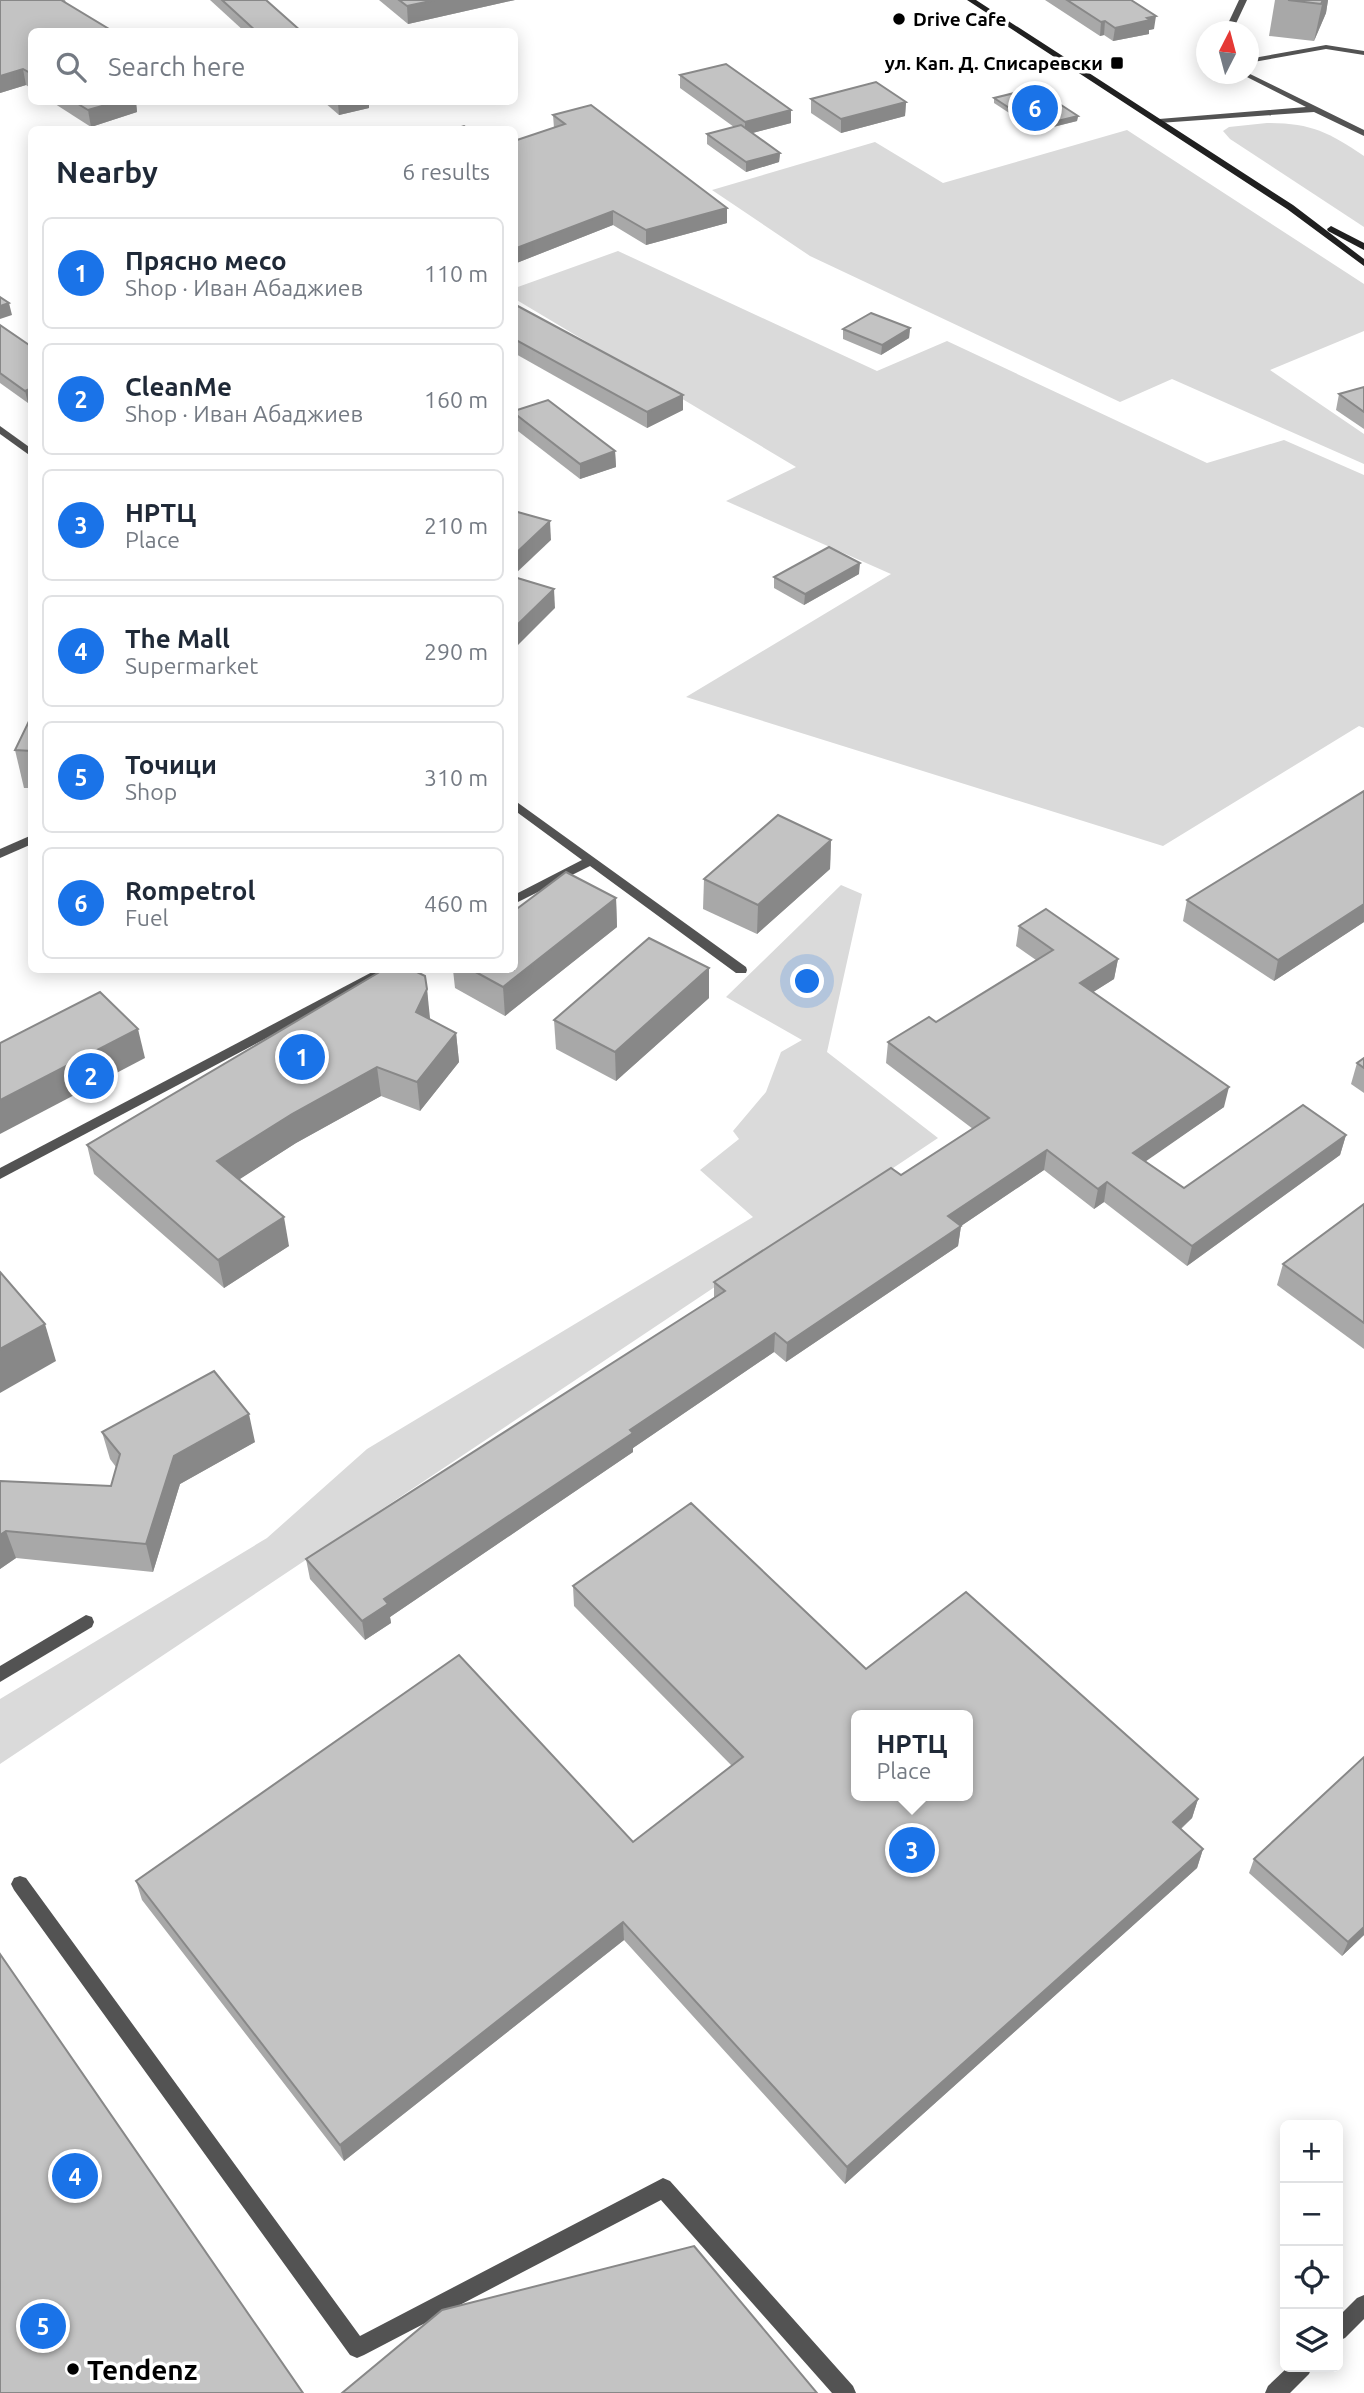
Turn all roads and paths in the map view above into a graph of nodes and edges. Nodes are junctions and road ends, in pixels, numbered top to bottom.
1 (971, 0) edge
2 (1243, 0) edge
3 (1233, 21) edge
4 (1364, 53) edge
5 (1259, 59) edge
6 (1259, 81) edge
7 (1315, 109) junction
8 (1159, 121) junction
9 (1364, 134) edge
10 (1290, 206) junction
11 (1364, 247) edge
12 (1364, 263) edge
13 (0, 429) edge
14 (28, 451) edge
15 (518, 807) edge
16 (28, 841) edge
17 (0, 854) edge
18 (591, 860) junction
19 (518, 898) edge
20 (741, 970) dead end
21 (379, 973) edge
22 (0, 1174) edge
23 (86, 1622) dead end
24 (0, 1675) edge
25 (20, 1884) dead end
26 (1364, 2305) edge
27 (1343, 2326) edge
28 (1297, 2372) edge
29 (846, 2393) edge
30 (1276, 2393) edge

1 - 8 main road
2 - 3 street
4 - 5 street
6 - 7 street
7 - 8 street
7 - 9 street
8 - 10 main road
10 - 11 main road
10 - 12 main road
13 - 14 street
15 - 18 street
16 - 17 street
18 - 19 street
18 - 20 street
21 - 22 street
23 - 24 street
25 - 29 street
26 - 27 street
28 - 30 street

